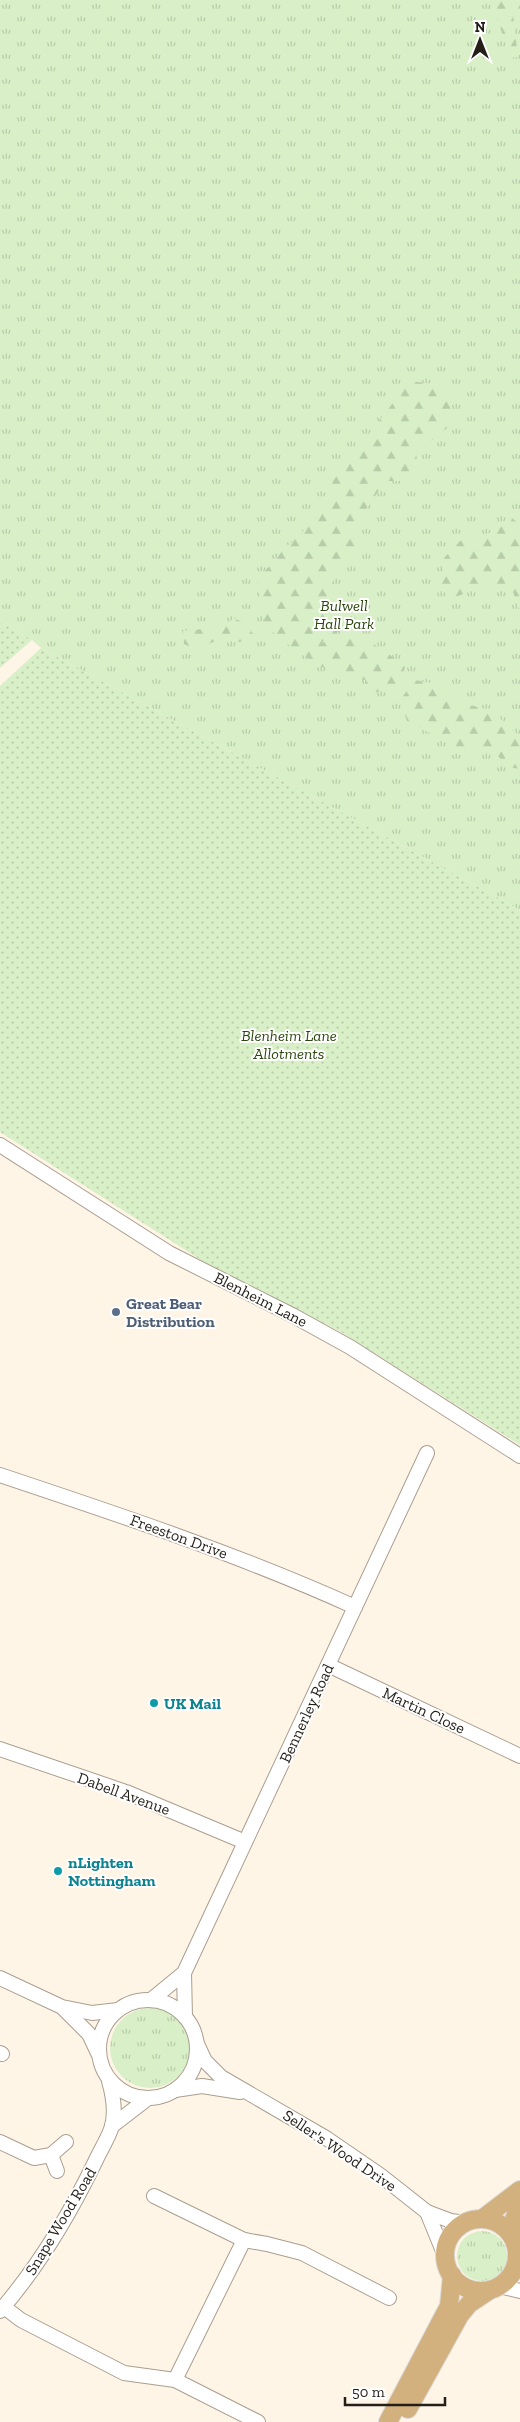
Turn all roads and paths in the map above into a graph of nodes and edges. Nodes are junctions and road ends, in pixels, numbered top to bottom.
1 (0, 1145) edge
2 (427, 1453) dead end
3 (520, 1456) edge
4 (0, 1475) edge
5 (355, 1607) junction
6 (328, 1665) junction
7 (0, 1749) edge
8 (520, 1756) edge
9 (245, 1842) junction
10 (184, 1973) junction
11 (0, 1978) edge
12 (151, 2000) junction
13 (62, 2007) junction
14 (118, 2010) junction
15 (185, 2017) junction
16 (197, 2044) junction
17 (98, 2054) junction
18 (109, 2080) junction
19 (176, 2090) junction
20 (248, 2094) junction
21 (148, 2099) junction
22 (112, 2126) junction
23 (0, 2142) edge
24 (66, 2142) dead end
25 (51, 2155) junction
26 (57, 2171) dead end
27 (520, 2190) edge
28 (154, 2196) dead end
29 (520, 2200) edge
30 (427, 2212) junction
31 (474, 2221) junction
32 (244, 2240) junction
33 (515, 2243) junction
34 (445, 2256) junction
35 (452, 2275) junction
36 (494, 2288) junction
37 (520, 2292) edge
38 (390, 2298) dead end
39 (2, 2309) edge
40 (174, 2380) junction
41 (258, 2422) edge
42 (388, 2422) edge
43 (402, 2422) edge

1 - 3 street, Blenheim Lane
2 - 5 street, Bennerley Road
4 - 5 street, Freeston Drive
5 - 6 street, Bennerley Road
6 - 8 street, Martin Close
6 - 9 street, Bennerley Road
7 - 9 street, Dabell Avenue
9 - 10 street, Bennerley Road
10 - 12 street, Bennerley Road
10 - 15 street, Bennerley Road
11 - 13 street
12 - 14 street
12 - 15 street
13 - 14 street
13 - 17 street
14 - 17 street
15 - 16 street
16 - 19 street
16 - 20 street, Seller's Wood Drive
17 - 18 street
18 - 21 street
18 - 22 street, Snape Wood Road
19 - 20 street, Seller's Wood Drive
19 - 21 street
20 - 30 street, Seller's Wood Drive
21 - 22 street, Snape Wood Road
22 - 39 street, Snape Wood Road
23 - 25 street
24 - 25 street
25 - 26 street
27 - 31 main road
28 - 32 street
29 - 33 main road
30 - 31 street, Seller's Wood Drive
30 - 34 street, Seller's Wood Drive
31 - 33 main road
31 - 34 main road
32 - 38 street
32 - 40 street
33 - 36 main road
34 - 35 main road
35 - 36 main road
35 - 42 main road
36 - 37 street
36 - 43 main road
39 - 40 street
40 - 41 street

